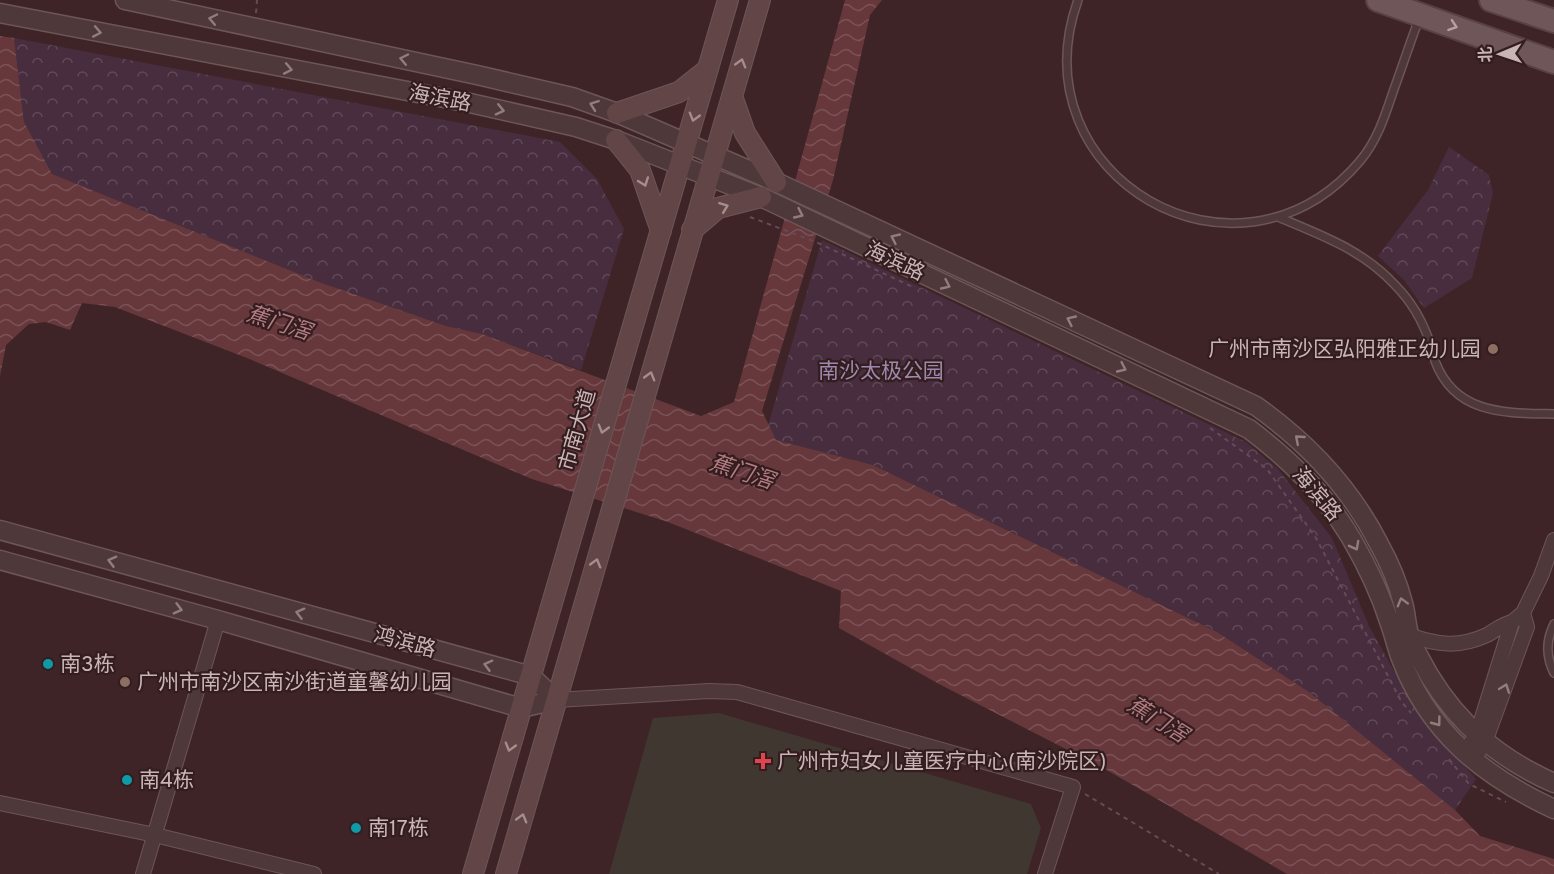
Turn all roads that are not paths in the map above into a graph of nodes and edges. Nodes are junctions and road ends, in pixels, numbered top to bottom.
1 (125, 0) edge
2 (728, 0) edge
3 (760, 0) edge
4 (1078, 0) edge
5 (1378, 0) edge
6 (1491, 0) edge
7 (0, 13) edge
8 (1420, 15) junction
9 (1554, 21) edge
10 (1554, 62) edge
11 (708, 69) junction
12 (732, 96) junction
13 (617, 113) junction
14 (616, 140) junction
15 (686, 143) junction
16 (714, 156) junction
17 (680, 165) junction
18 (708, 176) junction
19 (776, 182) junction
20 (761, 196) junction
21 (1278, 217) junction
22 (692, 230) junction
23 (661, 231) junction
24 (1554, 414) edge
25 (0, 530) edge
26 (1554, 540) edge
27 (0, 560) edge
28 (1523, 613) junction
29 (218, 620) junction
30 (1512, 622) junction
31 (1554, 624) edge
32 (1409, 635) junction
33 (1554, 673) edge
34 (531, 676) junction
35 (556, 700) junction
36 (522, 708) junction
37 (1481, 738) junction
38 (1461, 756) junction
39 (1554, 783) edge
40 (0, 803) edge
41 (1554, 809) edge
42 (155, 834) junction
43 (143, 874) edge
44 (314, 874) edge
45 (473, 874) edge
46 (506, 874) edge
47 (1046, 874) edge

13 -> 1 street, 海滨路
2 - 11 main road, 市南大道
12 -> 3 main road
4 - 21 lane
5 - 8 main road
6 - 9 main road
7 -> 14 street, 海滨路
8 -> 10 main road
8 - 21 lane
11 - 13 main road
11 -> 15 main road, 市南大道
12 - 16 main road
12 - 19 main road
13 - 15 street, 海滨路
14 - 17 street, 海滨路
14 -> 23 main road
15 - 16 street, 海滨路
15 - 17 main road, 市南大道
16 - 18 main road
16 - 19 street, 海滨路
17 - 18 street, 海滨路
17 - 23 main road, 市南大道
18 - 20 street, 海滨路
18 - 22 main road
32 -> 19 street, 海滨路
22 -> 20 main road
20 -> 38 street, 海滨路
21 - 24 lane
35 -> 22 main road
23 -> 34 main road, 市南大道
34 -> 25 street, 鸿滨路
26 - 28 street
27 -> 29 street, 鸿滨路
28 - 30 street
37 -> 28 street
29 - 36 street, 鸿滨路
29 - 42 street
30 - 32 street
30 - 37 street
31 - 33 lane
32 - 37 street, 海滨路
34 - 35 street, 鸿滨路
34 - 36 main road, 市南大道
35 - 36 street, 鸿滨路
46 -> 35 main road
35 - 47 street
36 -> 45 main road, 市南大道
37 - 38 street
37 - 39 street, 海滨路
38 - 41 street, 海滨路
40 - 42 street
42 - 43 street
42 - 44 street

